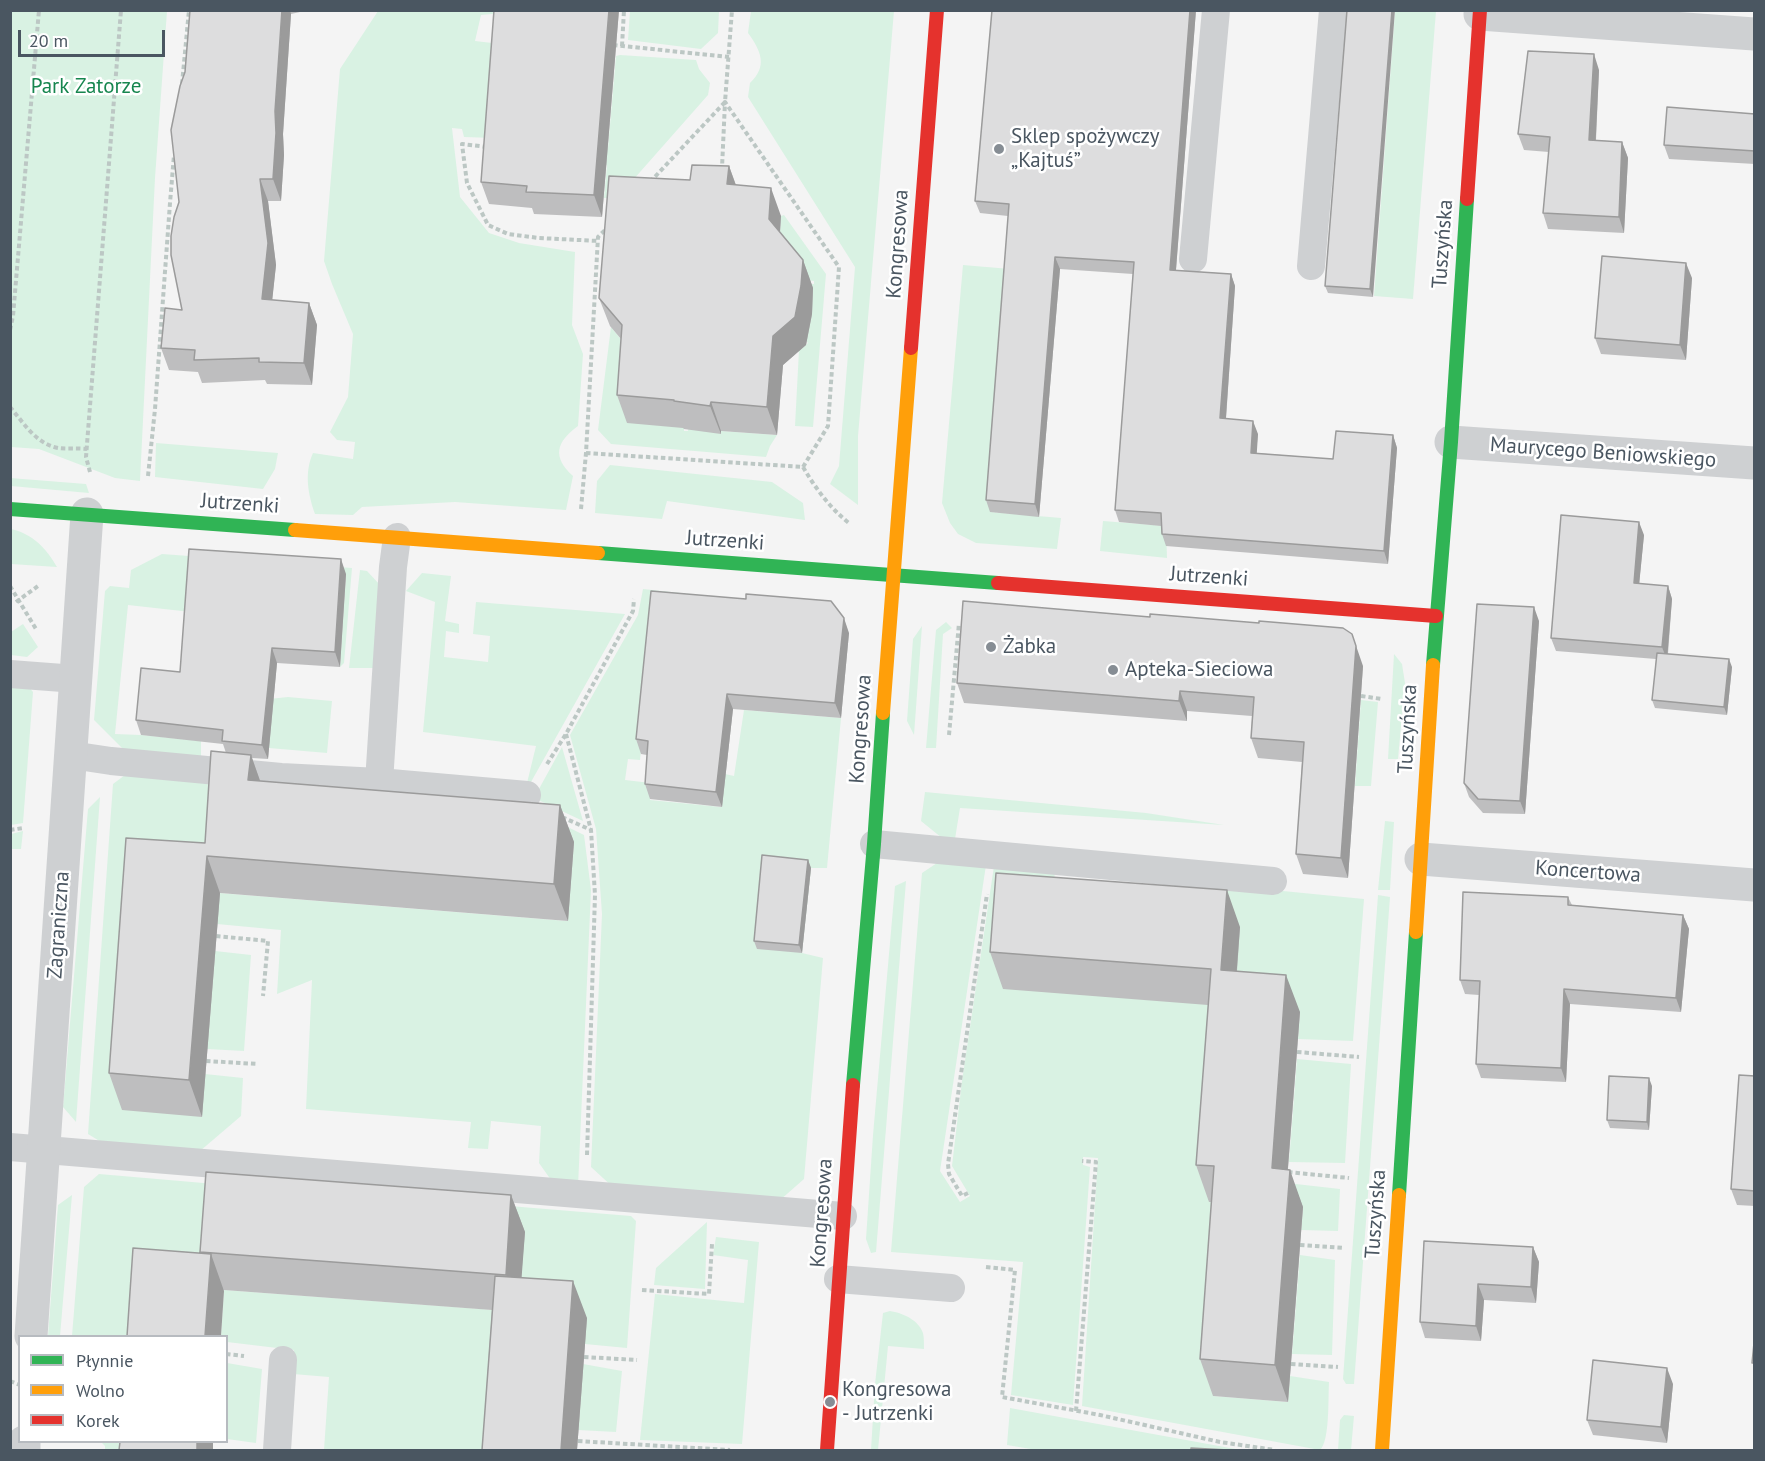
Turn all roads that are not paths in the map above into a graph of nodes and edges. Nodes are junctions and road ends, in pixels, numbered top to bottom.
1 (937, 10) edge
2 (1216, 10) edge
3 (1333, 10) edge
4 (1480, 12) edge
5 (1755, 34) edge
6 (1193, 259) dead end
7 (1311, 266) dead end
8 (1451, 442) junction
9 (1755, 463) edge
10 (10, 508) edge
11 (96, 515) junction
12 (397, 537) junction
13 (893, 574) junction
14 (1436, 616) junction
15 (10, 674) edge
16 (76, 679) junction
17 (71, 755) junction
18 (380, 782) junction
19 (527, 795) dead end
20 (874, 844) junction
21 (1421, 859) junction
22 (1273, 881) dead end
23 (1755, 885) edge
24 (10, 1147) edge
25 (44, 1150) junction
26 (843, 1216) junction
27 (838, 1279) junction
28 (951, 1288) dead end
29 (31, 1335) edge
30 (283, 1360) dead end
31 (277, 1450) edge
32 (826, 1450) edge
33 (1382, 1450) edge

1 - 13 street, Kongresowa
2 - 6 lane
3 - 7 lane
4 - 5 street
4 - 8 street, Tuszyńska
8 - 9 street, Maurycego Beniowskiego
8 - 14 street, Tuszyńska
10 - 11 street, Jutrzenki
11 - 12 street, Jutrzenki
11 - 16 street, Zagraniczna
12 - 13 street, Jutrzenki
12 - 18 lane
13 - 14 street, Jutrzenki
13 - 20 street, Kongresowa
14 - 21 street, Tuszyńska
15 - 16 lane
16 - 17 street, Zagraniczna
17 - 18 lane
17 - 25 street, Zagraniczna
18 - 19 lane
20 - 22 lane
20 - 26 street, Kongresowa
21 - 23 street, Koncertowa
21 - 33 street, Tuszyńska
24 - 25 lane
25 - 26 lane
25 - 29 street, Zagraniczna
26 - 27 street, Kongresowa
27 - 28 lane
27 - 32 street, Kongresowa
30 - 31 lane

